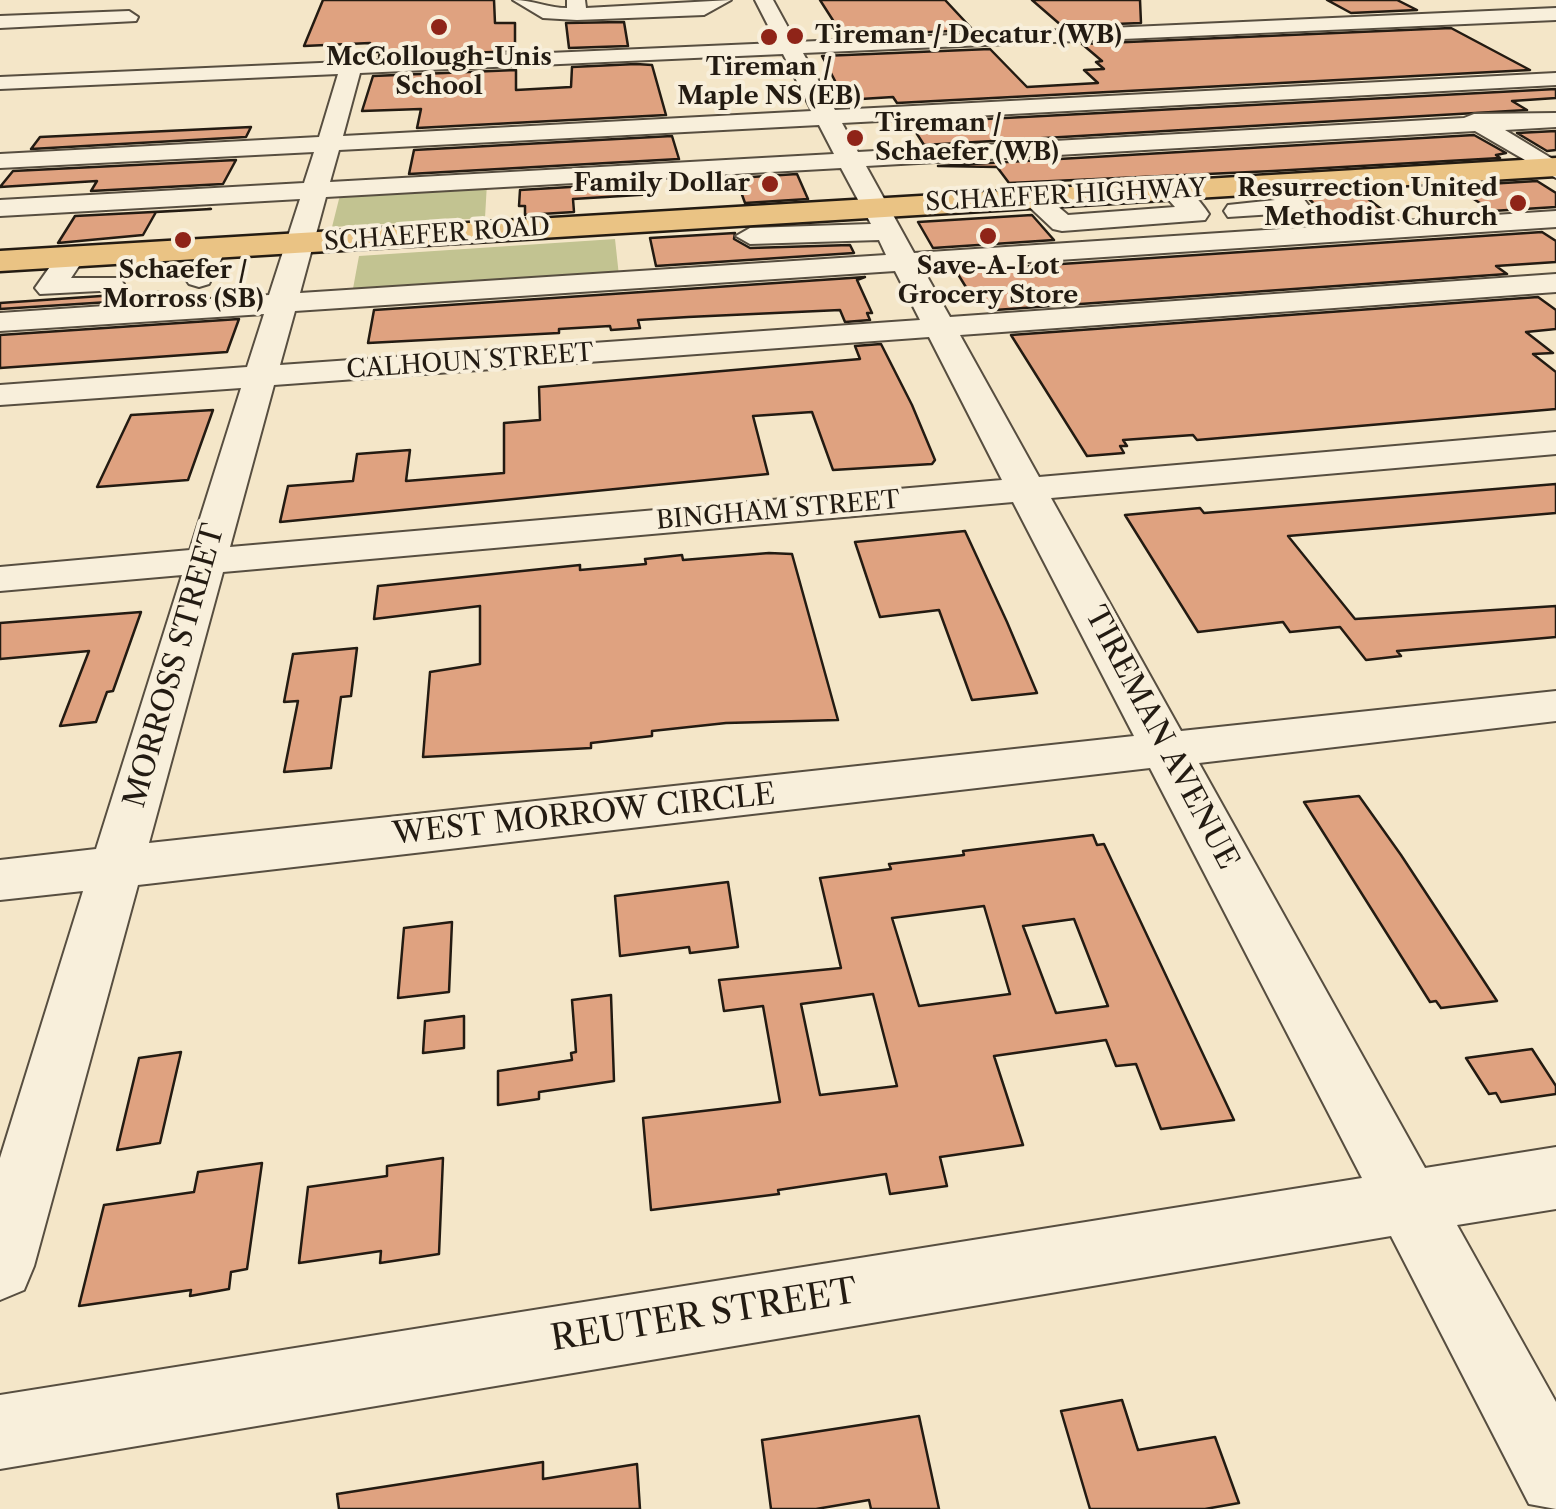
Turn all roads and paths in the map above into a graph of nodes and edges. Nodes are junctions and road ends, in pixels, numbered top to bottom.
1 (522, 0) edge
2 (722, 0) edge
3 (764, 0) edge
4 (576, 7) edge
5 (1288, 8) dead end
6 (673, 11) junction
7 (1129, 12) dead end
8 (1556, 14) edge
9 (1061, 18) dead end
10 (116, 20) junction
11 (0, 22) edge
12 (1316, 25) junction
13 (1001, 29) junction
14 (0, 32) edge
15 (1138, 34) junction
16 (0, 43) edge
17 (1350, 46) dead end
18 (883, 48) junction
19 (691, 57) junction
20 (794, 58) junction
21 (1383, 66) dead end
22 (352, 67) junction
23 (1556, 79) edge
24 (0, 83) edge
25 (1417, 86) junction
26 (935, 112) junction
27 (717, 114) junction
28 (871, 115) junction
29 (826, 118) junction
30 (1556, 120) edge
31 (1480, 125) junction
32 (1374, 130) junction
33 (1315, 134) junction
34 (329, 144) junction
35 (846, 154) junction
36 (0, 161) edge
37 (734, 166) junction
38 (1554, 168) edge
39 (661, 170) junction
40 (702, 174) dead end
41 (1432, 174) junction
42 (1372, 178) junction
43 (1273, 184) junction
44 (315, 190) junction
45 (1172, 190) junction
46 (1033, 198) junction
47 (603, 201) dead end
48 (0, 208) edge
49 (1292, 208) junction
50 (639, 211) junction
51 (1196, 214) junction
52 (1556, 219) edge
53 (736, 223) junction
54 (162, 225) dead end
55 (1405, 229) junction
56 (889, 234) junction
57 (300, 243) junction
58 (252, 255) junction
59 (71, 257) junction
60 (0, 261) edge
61 (756, 271) junction
62 (1556, 283) edge
63 (50, 288) junction
64 (198, 289) junction
65 (17, 291) dead end
66 (0, 322) edge
67 (940, 328) junction
68 (260, 377) junction
69 (0, 396) edge
70 (1556, 442) edge
71 (1026, 489) junction
72 (206, 561) junction
73 (0, 579) edge
74 (1556, 706) edge
75 (1168, 749) junction
76 (116, 868) junction
77 (0, 880) edge
78 (1556, 1178) edge
79 (1408, 1202) junction
80 (0, 1266) edge
81 (0, 1432) edge
82 (1556, 1477) edge

1 - 4 street
2 - 6 street
3 - 20 street, TIREMAN AVENUE
4 - 6 street
5 - 12 street
6 - 19 street
7 - 15 street
8 - 12 street
9 - 13 street
10 - 11 street
10 - 14 street
10 - 16 street
12 - 15 street
12 - 17 street
13 - 15 street
13 - 18 street
13 - 18 street
18 - 20 street
18 - 26 street
19 - 20 street
19 - 22 street
20 - 29 street, TIREMAN AVENUE
21 - 25 street
22 - 24 street
22 - 34 street, MORROSS STREET
23 - 25 street
25 - 26 street
25 - 31 street
26 - 28 street
27 - 29 street
27 - 34 street
27 - 37 street
28 - 29 street
28 - 35 street
29 - 35 street, TIREMAN AVENUE
30 - 31 street
31 - 32 street
31 - 38 street
32 - 33 street
32 - 41 street
33 - 35 street
33 - 42 street
34 - 36 street
34 - 44 street, MORROSS STREET
35 - 37 street
35 - 56 street, TIREMAN AVENUE
37 - 39 street
38 - 41 main road, SCHAEFER HIGHWAY
39 - 44 street
39 - 50 street
40 - 53 street
41 - 42 main road, SCHAEFER HIGHWAY
42 - 43 main road, SCHAEFER HIGHWAY
43 - 45 main road, SCHAEFER HIGHWAY
43 - 49 street
44 - 48 street
44 - 57 street, MORROSS STREET
45 - 46 main road, SCHAEFER HIGHWAY
45 - 51 street
46 - 51 street
46 - 56 main road, SCHAEFER HIGHWAY
47 - 50 street
49 - 51 street
49 - 55 street
50 - 53 main road, SCHAEFER ROAD
50 - 57 main road, SCHAEFER ROAD
52 - 55 street
53 - 56 main road, SCHAEFER ROAD
53 - 61 street
54 - 58 street
55 - 56 street
56 - 61 street
56 - 67 street, TIREMAN AVENUE
57 - 58 street, MORROSS STREET
58 - 59 main road
58 - 61 street
58 - 64 street
58 - 64 street
58 - 64 street
58 - 66 street
58 - 68 street, MORROSS STREET
59 - 60 main road
59 - 63 street
62 - 67 street, CALHOUN STREET
63 - 64 street
63 - 65 street
67 - 68 street, CALHOUN STREET
67 - 71 street, TIREMAN AVENUE
68 - 69 street, CALHOUN STREET
68 - 72 street, MORROSS STREET
70 - 71 street, BINGHAM STREET
71 - 72 street, BINGHAM STREET
71 - 75 street, TIREMAN AVENUE
72 - 73 street, BINGHAM STREET
72 - 76 street, MORROSS STREET
74 - 75 street, WEST MORROW CIRCLE
75 - 76 street, WEST MORROW CIRCLE
75 - 79 street, TIREMAN AVENUE
76 - 77 street, WEST MORROW CIRCLE
76 - 80 street, MORROSS STREET
78 - 79 street, REUTER STREET
79 - 81 street, REUTER STREET
79 - 82 street, TIREMAN AVENUE

